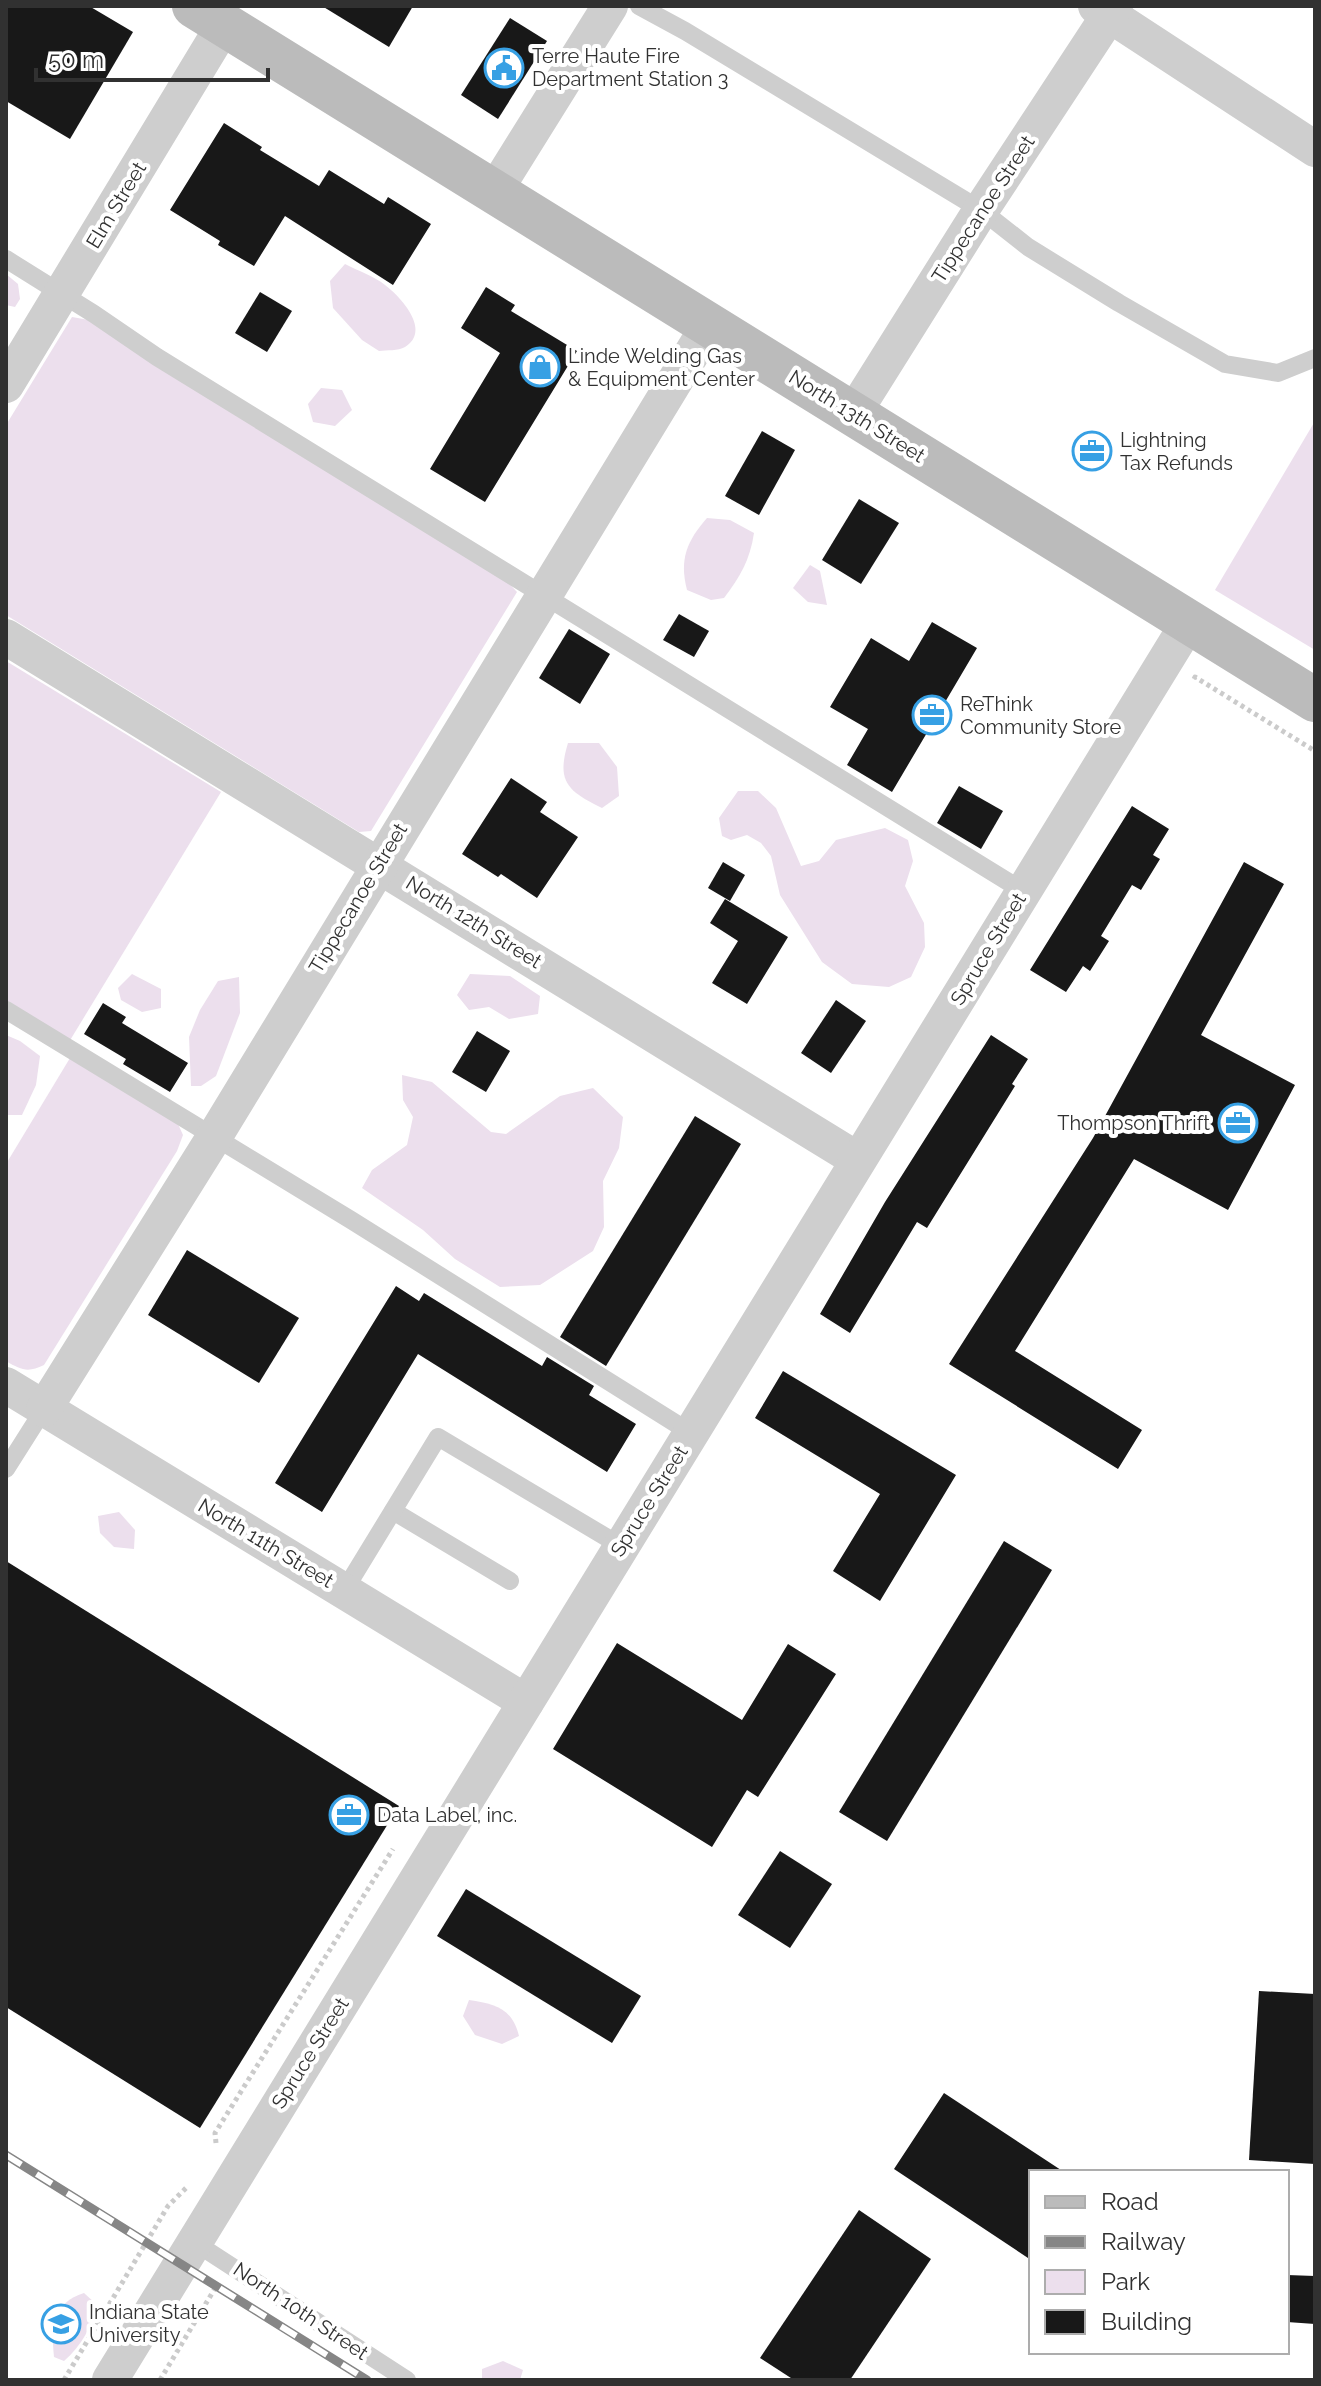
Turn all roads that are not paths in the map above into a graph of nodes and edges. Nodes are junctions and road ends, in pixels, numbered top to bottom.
1 (610, 6) edge
2 (639, 6) edge
3 (1107, 9) edge
4 (209, 15) edge
5 (1315, 149) edge
6 (494, 192) junction
7 (981, 210) junction
8 (6, 259) edge
9 (62, 294) junction
10 (709, 325) junction
11 (1315, 358) edge
12 (6, 385) edge
13 (853, 414) junction
14 (544, 594) junction
15 (1189, 622) junction
16 (6, 637) edge
17 (1315, 700) edge
18 (379, 863) junction
19 (1023, 891) junction
20 (6, 1010) edge
21 (213, 1139) junction
22 (858, 1160) junction
23 (6, 1385) edge
24 (44, 1409) junction
25 (691, 1433) junction
26 (6, 1469) edge
27 (393, 1511) junction
28 (621, 1546) junction
29 (510, 1581) dead end
30 (344, 1591) junction
31 (526, 1702) junction
32 (194, 2242) junction
33 (110, 2380) edge
34 (407, 2380) edge

1 - 6 street
2 - 7 lane
3 - 5 street
3 - 7 street, Tippecanoe Street
4 - 6 main road, North 13th Street
4 - 9 street, Elm Street
6 - 10 main road, North 13th Street
7 - 11 lane
7 - 13 street, Tippecanoe Street
8 - 9 lane
9 - 12 street, Elm Street
9 - 14 lane
10 - 13 main road, North 13th Street
10 - 14 street, Tippecanoe Street
13 - 15 main road, North 13th Street
14 - 18 street, Tippecanoe Street
14 - 19 lane
15 - 17 main road, North 13th Street
15 - 19 street, Spruce Street
16 - 18 street, North 12th Street
18 - 21 street, Tippecanoe Street
18 - 22 street, North 12th Street
19 - 22 street, Spruce Street
20 - 21 lane
21 - 24 street, Tippecanoe Street
21 - 25 lane
22 - 25 street, Spruce Street
23 - 24 street, North 11th Street
24 - 26 lane, Tippecanoe Street
24 - 30 street, North 11th Street
25 - 28 street, Spruce Street
27 - 28 lane
27 - 29 lane
27 - 30 lane
28 - 31 street, Spruce Street
30 - 31 street, North 11th Street
31 - 32 street, Spruce Street
32 - 33 street, Spruce Street
32 - 34 lane, North 10th Street

